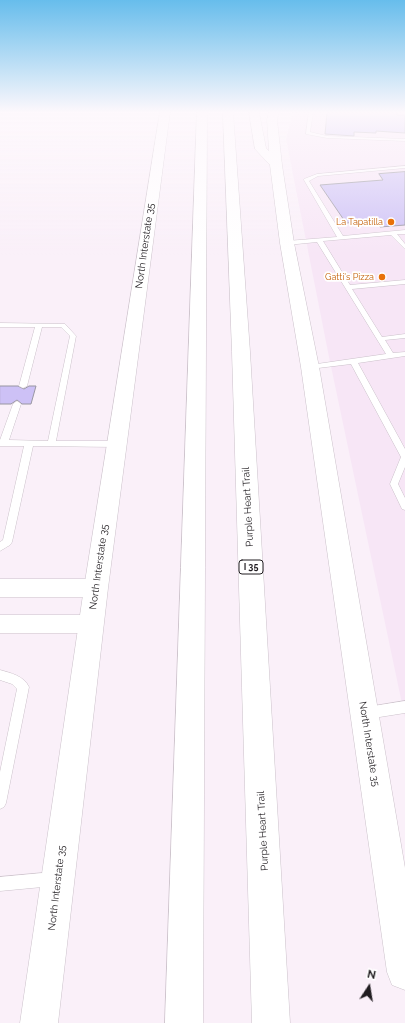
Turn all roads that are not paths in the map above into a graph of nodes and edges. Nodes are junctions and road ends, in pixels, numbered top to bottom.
1 (158, 160) edge
2 (201, 160) edge
3 (230, 160) edge
4 (271, 160) edge
5 (275, 160) edge
6 (276, 166) junction
7 (405, 168) edge
8 (405, 232) edge
9 (393, 234) junction
10 (341, 238) junction
11 (319, 240) junction
12 (287, 243) junction
13 (405, 247) edge
14 (405, 282) edge
15 (349, 287) junction
16 (0, 325) edge
17 (39, 325) junction
18 (405, 336) edge
19 (380, 339) junction
20 (405, 354) edge
21 (391, 356) junction
22 (353, 361) junction
23 (310, 367) junction
24 (23, 386) dead end
25 (17, 404) dead end
26 (2, 443) edge
27 (29, 444) junction
28 (51, 444) junction
29 (117, 444) junction
30 (405, 507) edge
31 (0, 547) edge
32 (0, 588) edge
33 (96, 588) junction
34 (0, 624) edge
35 (91, 624) junction
36 (0, 675) edge
37 (405, 707) edge
38 (364, 714) junction
39 (0, 803) edge
40 (58, 879) junction
41 (0, 884) edge
42 (405, 972) edge
43 (40, 1023) edge
44 (184, 1023) edge
45 (271, 1023) edge

1 - 29 main road, North Interstate 35
2 - 44 main road
3 - 45 main road, Purple Heart Trail / I 35
4 - 6 main road
5 - 6 main road, North Interstate 35
6 - 12 main road, North Interstate 35
7 - 10 lane
8 - 9 lane
9 - 10 lane
9 - 13 lane
10 - 11 lane
11 - 12 lane
11 - 15 lane
12 - 23 main road, North Interstate 35
14 - 15 lane
15 - 19 lane
16 - 17 lane
17 - 24 lane
17 - 28 lane
18 - 19 lane
19 - 21 lane
20 - 21 lane
21 - 22 lane
22 - 23 lane
22 - 30 lane
23 - 38 main road, North Interstate 35
25 - 26 lane
26 - 27 lane
27 - 28 lane
27 - 31 lane
28 - 29 lane
29 - 33 main road, North Interstate 35
32 - 33 street
33 - 35 main road, North Interstate 35
34 - 35 street
35 - 40 main road, North Interstate 35
36 - 39 lane
37 - 38 lane
38 - 42 main road, North Interstate 35
40 - 41 lane
40 - 43 main road, North Interstate 35

